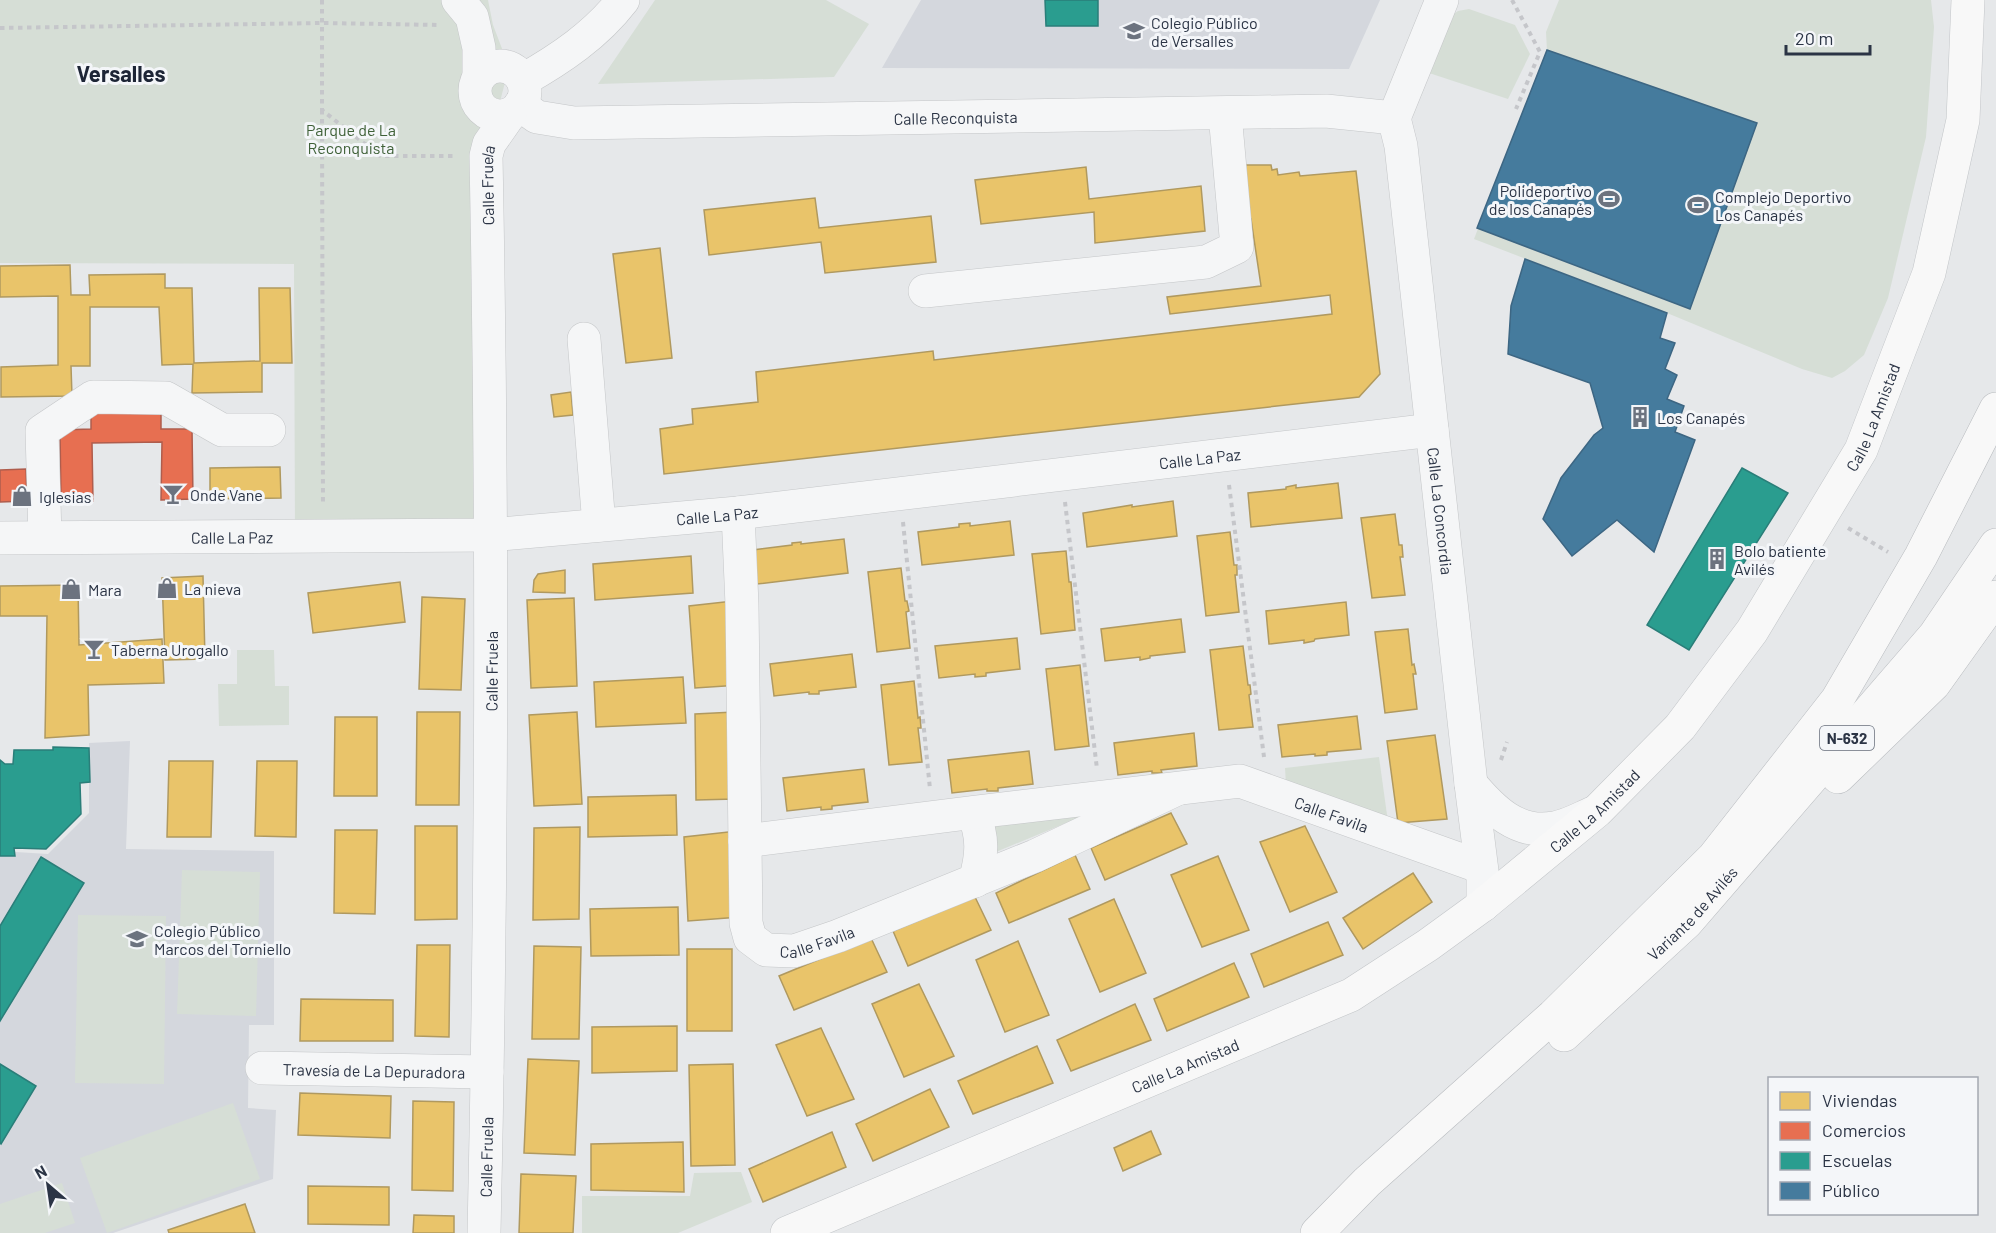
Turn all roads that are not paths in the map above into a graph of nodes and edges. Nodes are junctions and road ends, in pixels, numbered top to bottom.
1 (623, 0) edge
2 (1442, 0) edge
3 (1968, 0) edge
4 (473, 8) edge
5 (508, 89) junction
6 (1225, 114) junction
7 (1394, 118) junction
8 (926, 291) dead end
9 (584, 339) dead end
10 (1996, 409) edge
11 (269, 430) dead end
12 (1432, 430) junction
13 (738, 513) junction
14 (599, 525) junction
15 (490, 535) junction
16 (45, 537) junction
17 (0, 538) edge
18 (1996, 545) edge
19 (1996, 597) edge
20 (1471, 784) junction
21 (1177, 789) junction
22 (1598, 811) junction
23 (973, 813) junction
24 (745, 841) junction
25 (1481, 867) junction
26 (975, 881) junction
27 (1483, 905) junction
28 (1688, 922) junction
29 (262, 1068) dead end
30 (487, 1072) junction
31 (484, 1233) edge
32 (787, 1233) edge
33 (1317, 1233) edge
34 (1338, 1233) edge

1 - 5 street
2 - 7 street
3 - 22 main road, Calle La Amistad
4 - 5 street
5 - 6 street, Calle Reconquista
5 - 15 street, Calle Fruela
6 - 7 street, Calle Reconquista
6 - 8 street
7 - 12 street, Calle La Concordia
9 - 14 street
10 - 33 main road
11 - 16 street
12 - 13 street, Calle La Paz
12 - 20 street, Calle La Concordia
13 - 14 street, Calle La Paz
13 - 24 street, Calle Favila
14 - 15 street, Calle La Paz
15 - 16 street, Calle La Paz
15 - 30 street, Calle Fruela
16 - 17 street, Calle La Paz
18 - 28 main road, Variante de Avilés / N-632
19 - 28 main road
20 - 22 street
20 - 25 street, Calle La Concordia
21 - 23 street, Calle Favila
21 - 25 street, Calle Favila
21 - 26 street, Calle Favila
22 - 27 main road, Calle La Amistad
23 - 24 street, Calle Favila
23 - 26 street
24 - 26 street, Calle Favila
25 - 27 street, Calle La Concordia
27 - 32 main road, Calle La Amistad
28 - 34 main road, Variante de Avilés / N-632
29 - 30 street, Travesía de La Depuradora
30 - 31 street, Calle Fruela

